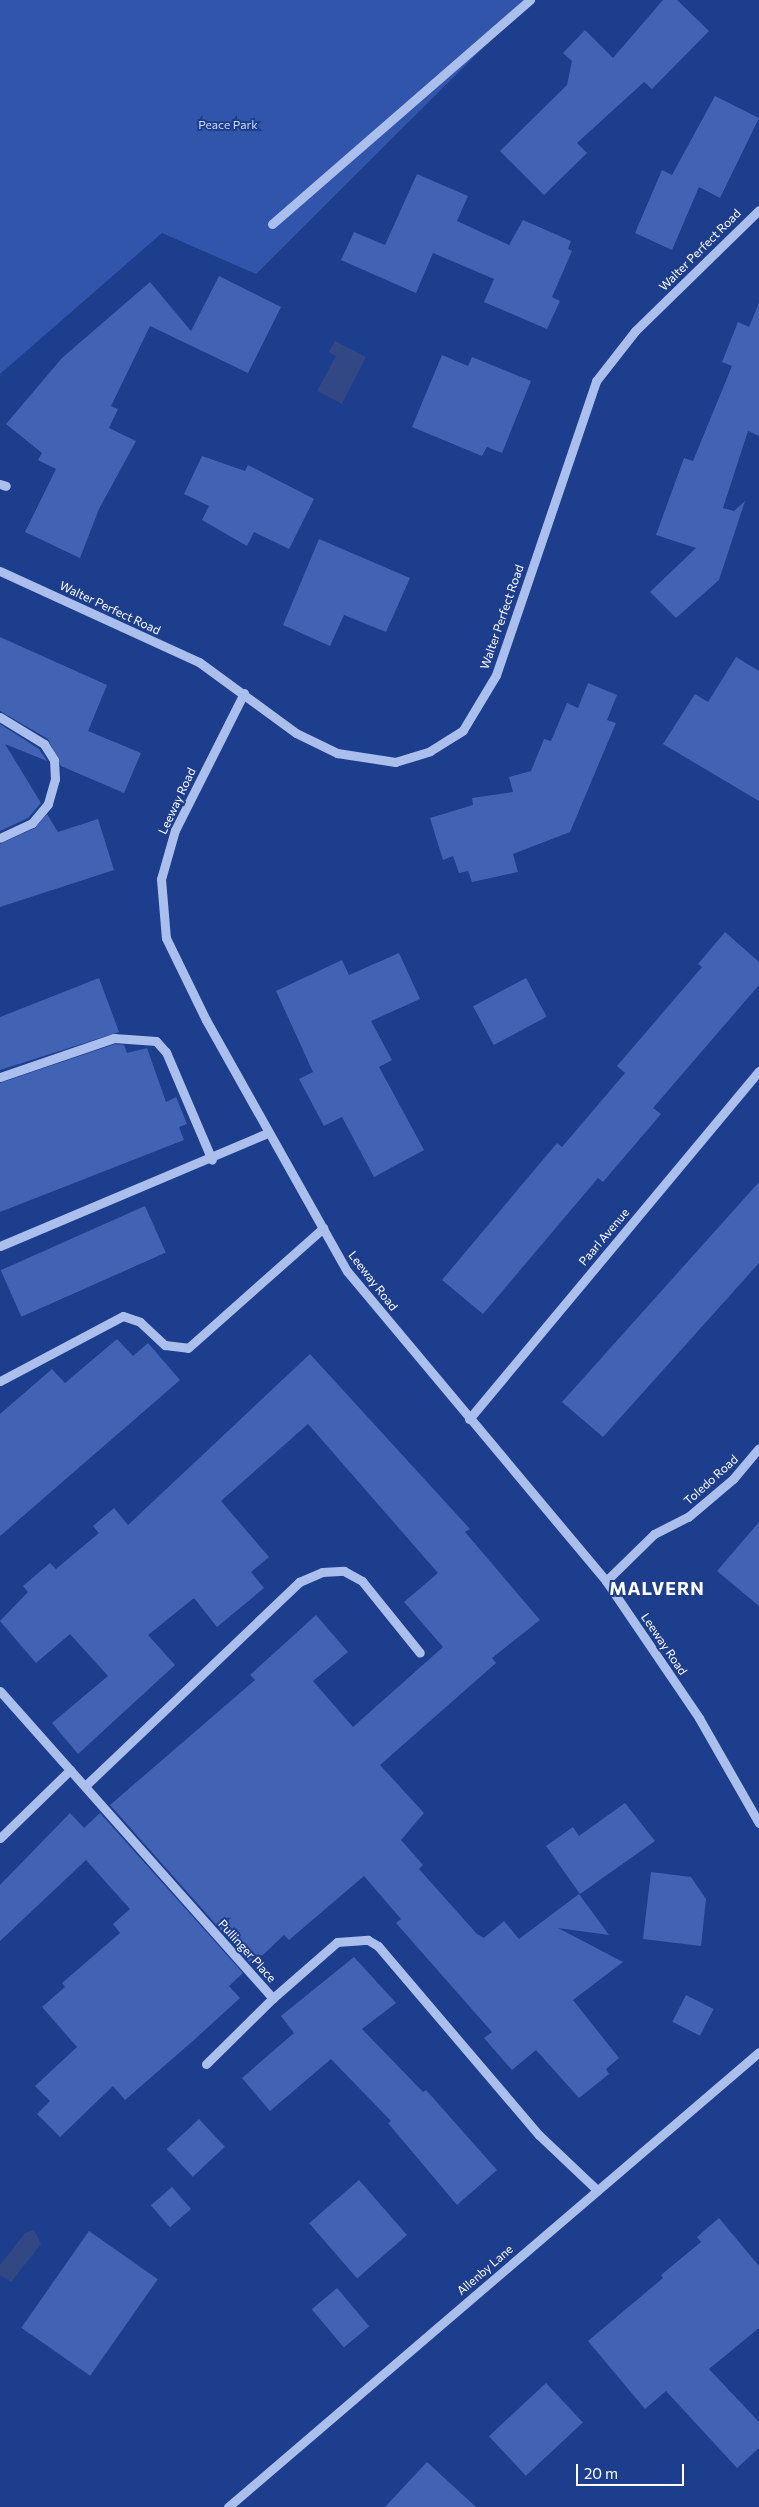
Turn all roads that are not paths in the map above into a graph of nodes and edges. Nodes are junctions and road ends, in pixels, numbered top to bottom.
1 (530, 0) edge
2 (759, 210) edge
3 (272, 224) dead end
4 (0, 571) edge
5 (244, 693) junction
6 (0, 717) edge
7 (0, 838) edge
8 (759, 1072) edge
9 (0, 1077) edge
10 (268, 1134) junction
11 (212, 1160) junction
12 (323, 1228) junction
13 (0, 1246) edge
14 (0, 1381) edge
15 (469, 1419) junction
16 (759, 1448) edge
17 (606, 1581) junction
18 (420, 1653) dead end
19 (0, 1691) edge
20 (70, 1770) junction
21 (85, 1786) junction
22 (759, 1823) edge
23 (0, 1838) edge
24 (273, 1998) junction
25 (759, 2052) edge
26 (206, 2064) dead end
27 (597, 2190) junction
28 (228, 2507) edge

1 - 3 street
2 - 5 street, Walter Perfect Road
4 - 5 street, Walter Perfect Road
5 - 10 street, Leeway Road
6 - 7 street
8 - 15 street, Paarl Avenue
9 - 11 street
10 - 11 street
10 - 12 street, Leeway Road
11 - 13 street
12 - 14 street
12 - 15 street, Leeway Road
15 - 17 street, Leeway Road
16 - 17 street, Toledo Road
17 - 22 street, Leeway Road
18 - 21 street
19 - 20 street, Pullinger Place
20 - 21 street, Pullinger Place
20 - 23 street
21 - 24 street, Pullinger Place
24 - 26 street
24 - 27 street, Pullinger Place
25 - 27 street, Allenby Lane
27 - 28 street, Allenby Lane

